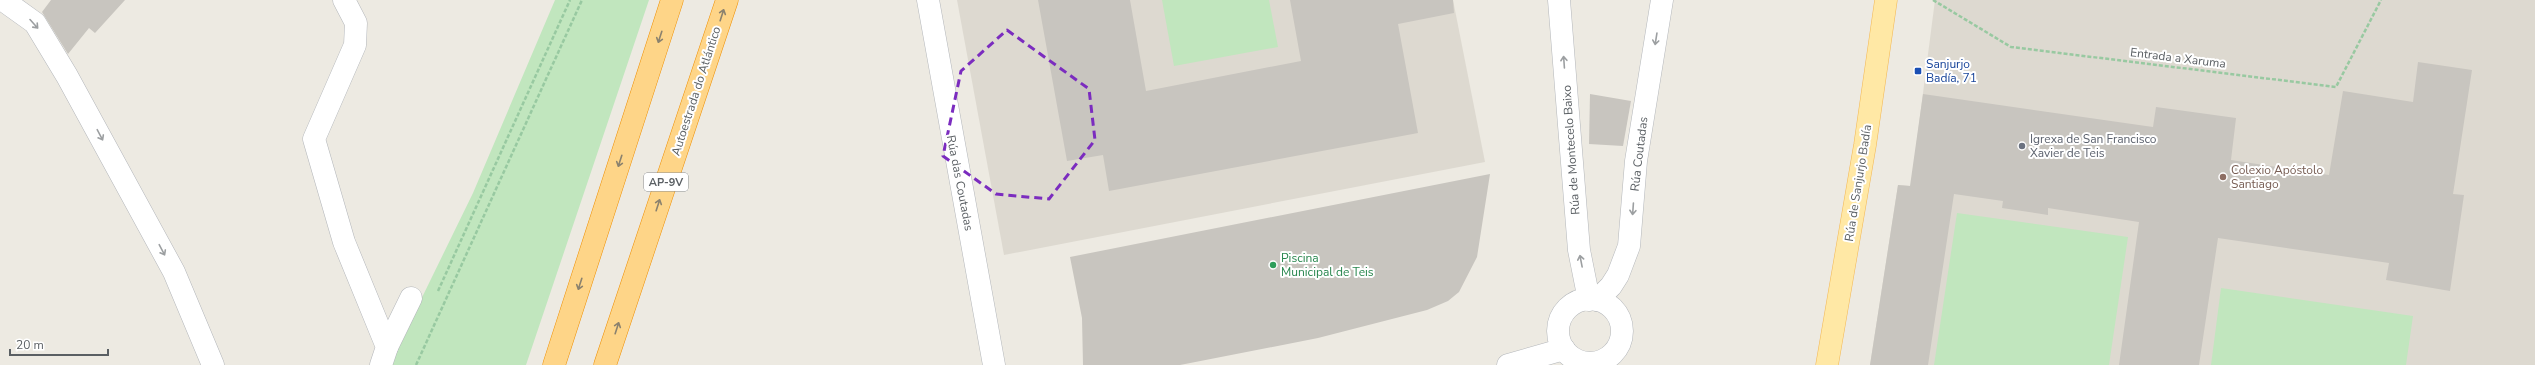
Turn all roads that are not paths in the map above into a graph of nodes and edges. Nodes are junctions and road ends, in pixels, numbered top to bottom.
1 (3, 0) edge
2 (344, 0) edge
3 (672, 0) edge
4 (727, 0) edge
5 (928, 0) edge
6 (1559, 0) edge
7 (1662, 0) edge
8 (1886, 0) edge
9 (411, 298) dead end
10 (1593, 300) junction
11 (1564, 349) junction
12 (384, 356) edge
13 (1607, 361) edge
14 (1581, 363) edge
15 (213, 365) edge
16 (554, 365) edge
17 (605, 365) edge
18 (994, 365) edge
19 (1508, 365) edge
20 (1827, 365) edge

1 -> 15 street
2 - 12 street
3 -> 16 highway
17 -> 4 highway, Autoestrada do Atlántico / AP-9V
5 - 18 street, Rúa das Coutadas
10 -> 6 street, Rúa de Montecelo Baixo
7 -> 10 street, Rúa Coutadas
8 - 20 main road, Rúa de Sanjurjo Badía
9 - 12 street
10 - 11 street
10 - 13 street
11 - 14 street
11 - 19 street
13 - 14 street

